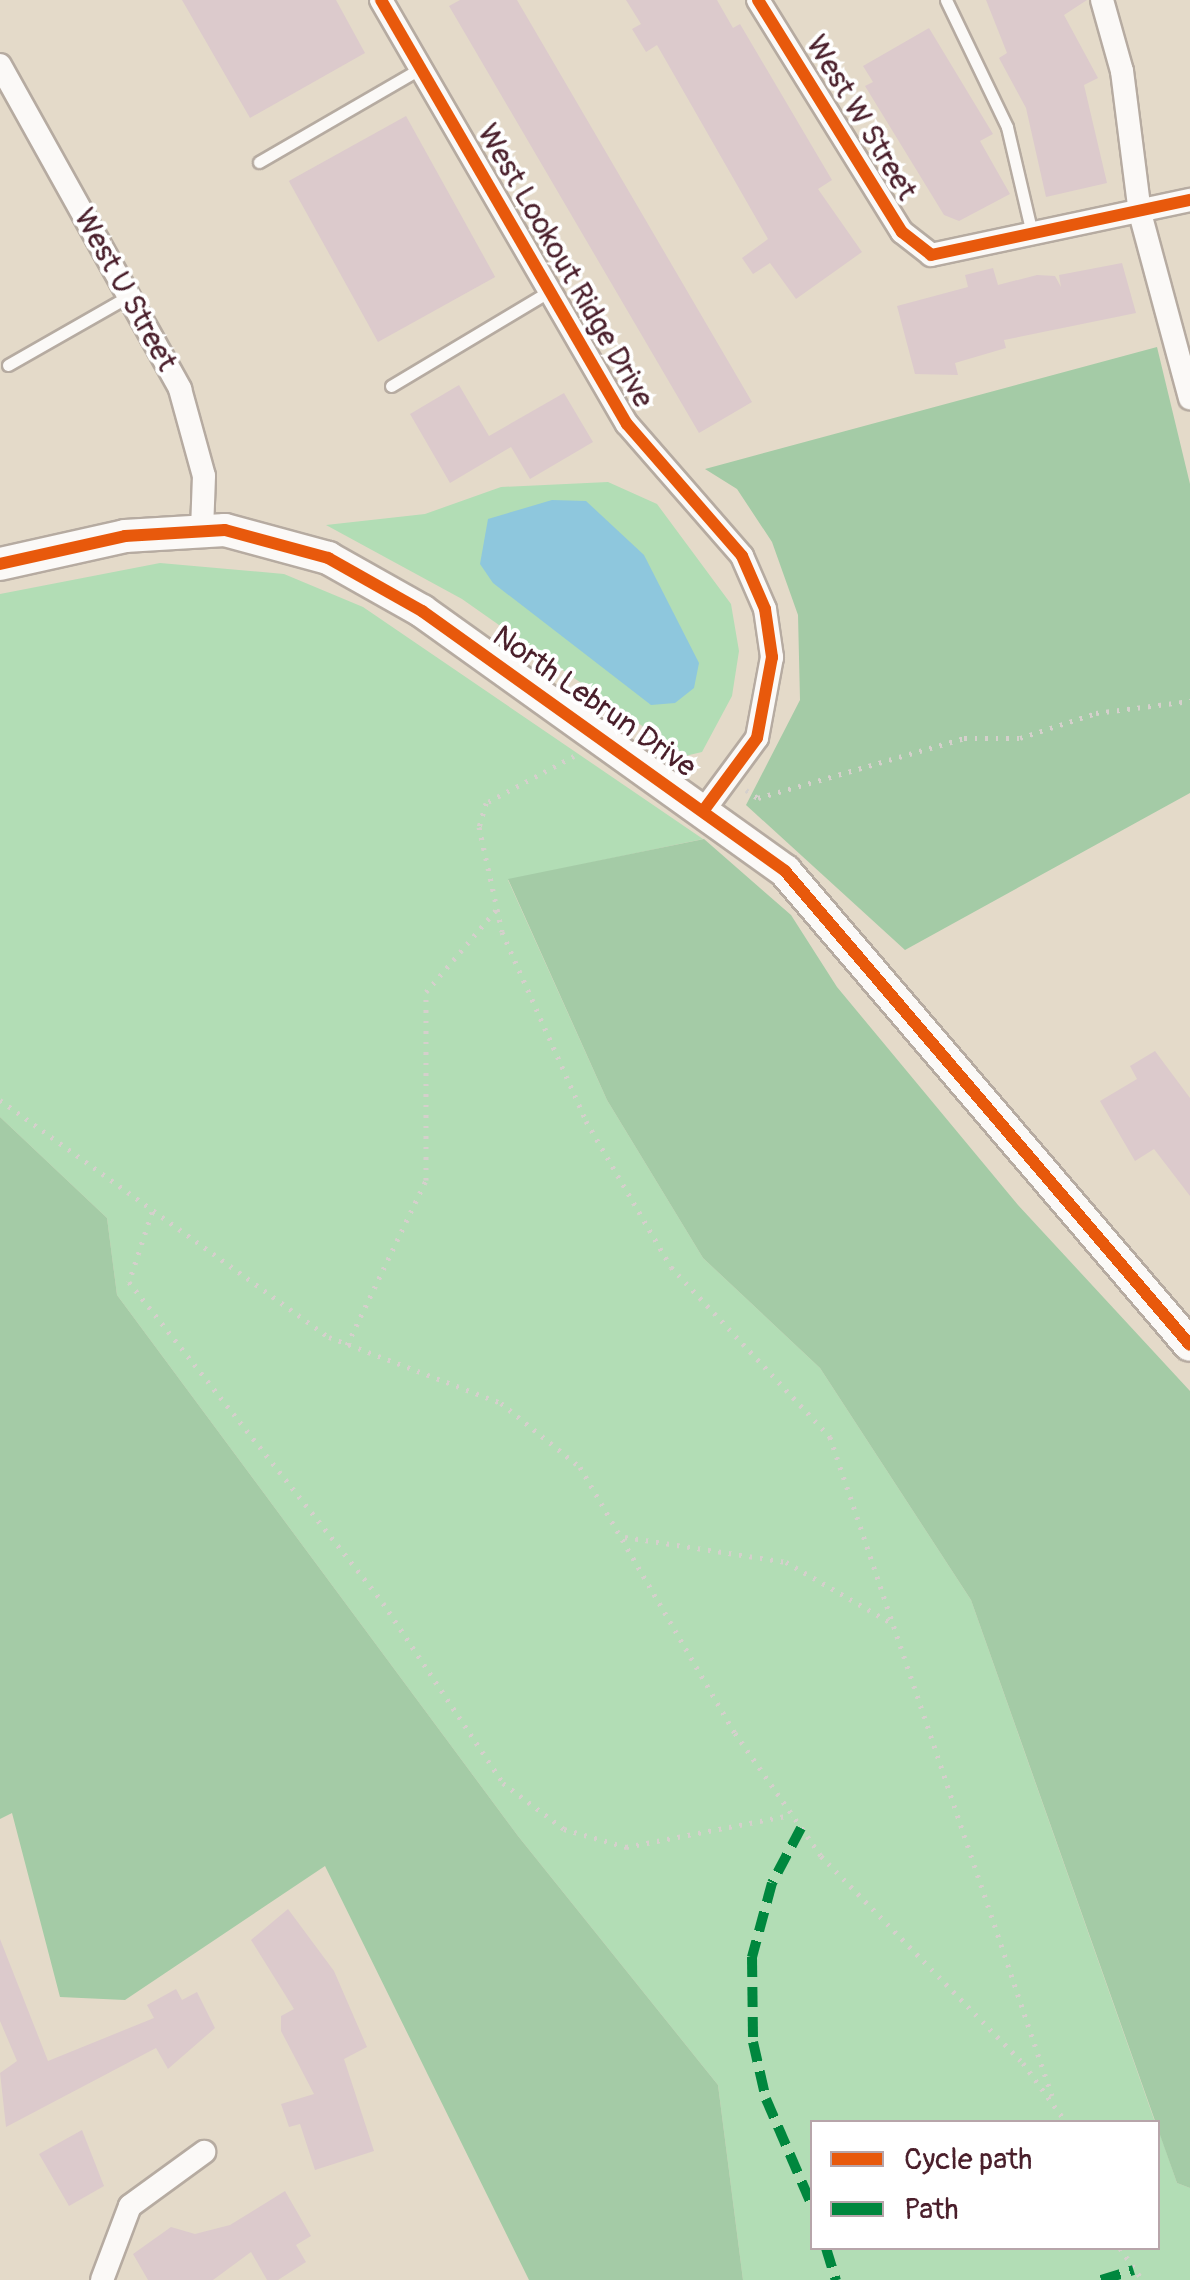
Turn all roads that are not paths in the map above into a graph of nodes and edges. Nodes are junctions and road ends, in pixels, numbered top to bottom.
1 (382, 0) edge
2 (758, 0) edge
3 (946, 0) edge
4 (1102, 0) edge
5 (0, 65) edge
6 (421, 68) junction
7 (259, 162) dead end
8 (1190, 200) edge
9 (1140, 213) junction
10 (1034, 239) junction
11 (550, 291) junction
12 (129, 296) junction
13 (8, 365) dead end
14 (391, 386) dead end
15 (1190, 398) edge
16 (202, 530) junction
17 (0, 564) edge
18 (704, 810) junction
19 (1190, 1345) edge
20 (204, 2152) dead end
21 (102, 2280) edge

1 - 6 street, West Lookout Ridge Drive
2 - 10 street, West W Street
3 - 10 lane
4 - 9 street
5 - 12 street, West U Street
6 - 7 lane
6 - 11 street, West Lookout Ridge Drive
8 - 9 street
9 - 10 street
9 - 15 street
11 - 14 lane
11 - 18 street, West Lookout Ridge Drive
12 - 13 lane
12 - 16 street, West U Street
16 - 17 street, North Lebrun Drive
16 - 18 street, North Lebrun Drive
18 - 19 street, North Lebrun Drive
20 - 21 street

